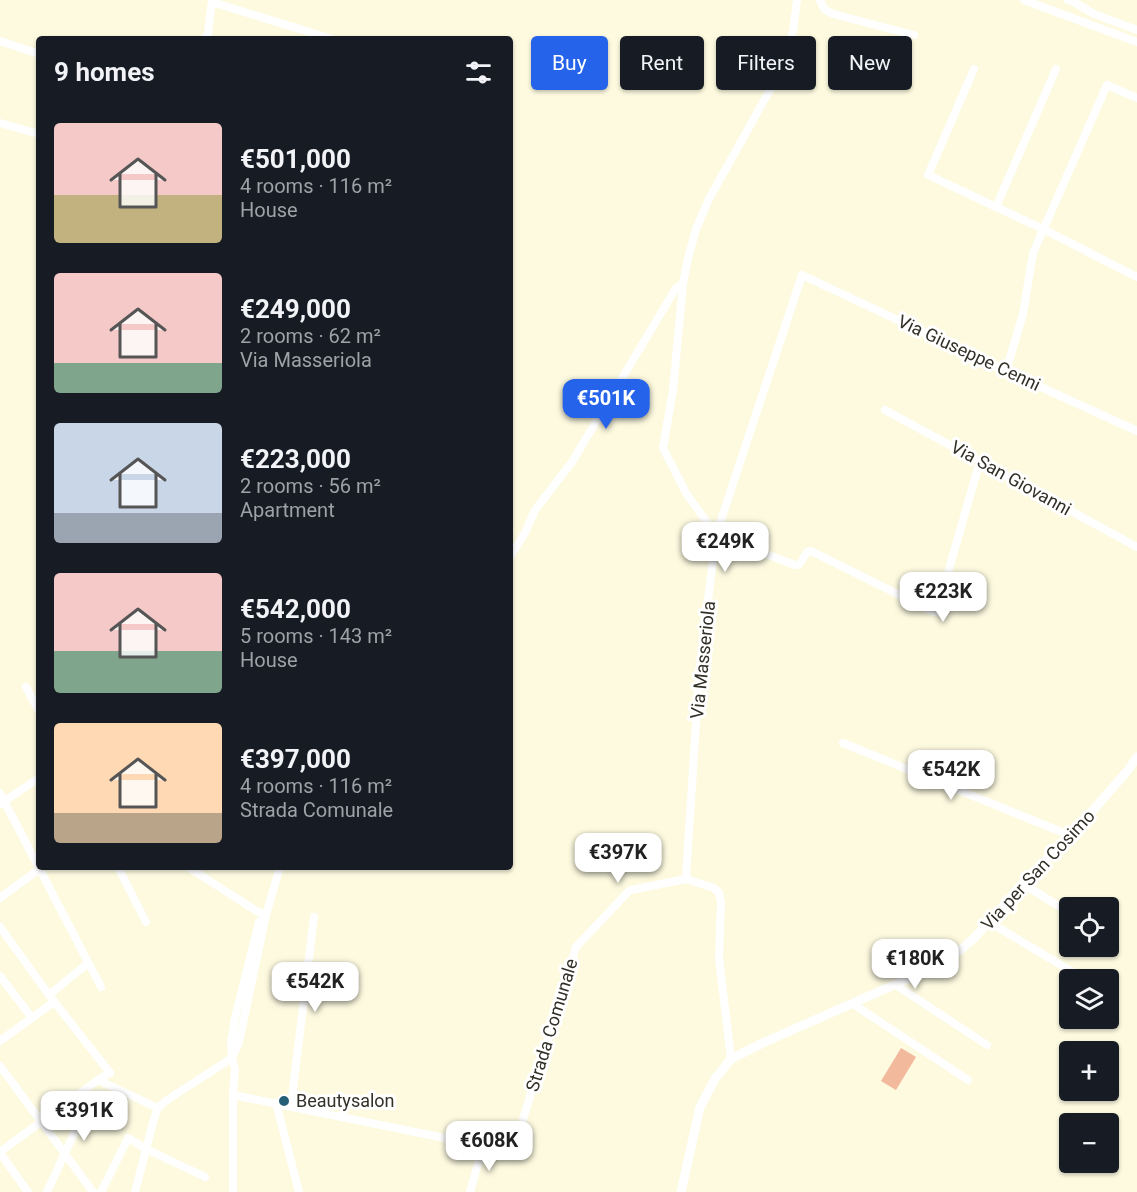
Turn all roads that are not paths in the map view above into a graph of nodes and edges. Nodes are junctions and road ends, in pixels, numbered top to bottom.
1 (797, 0) edge
2 (820, 0) edge
3 (1024, 0) edge
4 (1068, 0) edge
5 (212, 1) edge
6 (1137, 30) edge
7 (914, 35) dead end
8 (206, 36) edge
9 (323, 36) edge
10 (0, 41) edge
11 (1137, 42) edge
12 (36, 53) edge
13 (974, 69) dead end
14 (1056, 69) dead end
15 (1137, 98) edge
16 (0, 123) edge
17 (36, 133) edge
18 (996, 207) junction
19 (1043, 229) junction
20 (802, 275) joint
21 (1137, 277) edge
22 (683, 284) junction
23 (1006, 371) junction
24 (885, 410) dead end
25 (1137, 430) edge
26 (980, 461) junction
27 (717, 535) junction
28 (1137, 547) edge
29 (513, 552) edge
30 (27, 687) dead end
31 (35, 694) edge
32 (843, 743) dead end
33 (1137, 757) edge
34 (36, 780) edge
35 (0, 793) edge
36 (2, 803) edge
37 (1069, 835) junction
38 (36, 860) edge
39 (38, 870) edge
40 (42, 870) edge
41 (120, 870) edge
42 (193, 870) edge
43 (279, 870) edge
44 (686, 879) junction
45 (1023, 884) junction
46 (0, 898) edge
47 (1059, 906) edge
48 (266, 915) junction
49 (314, 917) dead end
50 (146, 922) dead end
51 (989, 922) junction
52 (0, 927) edge
53 (88, 963) junction
54 (1068, 969) edge
55 (0, 976) edge
56 (896, 984) junction
57 (101, 987) dead end
58 (51, 998) junction
59 (853, 1004) junction
60 (32, 1018) junction
61 (0, 1041) edge
62 (987, 1045) dead end
63 (232, 1058) junction
64 (731, 1059) junction
65 (0, 1066) edge
66 (98, 1080) junction
67 (968, 1080) dead end
68 (233, 1095) junction
69 (68, 1102) junction
70 (276, 1103) junction
71 (291, 1106) junction
72 (158, 1108) junction
73 (41, 1122) junction
74 (483, 1145) junction
75 (146, 1149) junction
76 (0, 1153) edge
77 (65, 1154) junction
78 (205, 1178) dead end
79 (28, 1192) edge
80 (47, 1192) edge
81 (93, 1192) edge
82 (101, 1192) edge
83 (135, 1192) edge
84 (233, 1192) edge
85 (299, 1192) edge
86 (470, 1192) edge
87 (681, 1192) edge

1 - 22 street
2 - 7 street
3 - 11 street
4 - 6 street
5 - 8 street
5 - 9 street
10 - 12 street
13 - 18 street
14 - 18 street
15 - 19 street
16 - 17 street
18 - 19 street
19 - 21 street
19 - 23 street
20 - 23 street, Via Giuseppe Cenni
20 - 27 street, Via Masseriola
22 - 27 street
22 - 29 street
23 - 25 street, Via Giuseppe Cenni
24 - 26 street, Via San Giovanni
26 - 27 street
26 - 28 street, Via San Giovanni
27 - 44 street, Via Masseriola
30 - 31 street
32 - 37 street
33 - 37 street, Via per San Cosimo
34 - 36 street
35 - 36 street
36 - 38 street
37 - 45 street, Via per San Cosimo
39 - 46 street
40 - 53 street
41 - 50 street
42 - 48 street
43 - 48 street
44 - 64 street
44 - 74 street, Strada Comunale
45 - 47 street
45 - 51 street, Via per San Cosimo
48 - 63 street
49 - 71 street
51 - 54 street
51 - 56 street, Via per San Cosimo
52 - 58 street
53 - 57 street
53 - 58 street
55 - 60 street
56 - 59 street, Via per San Cosimo
56 - 62 street
58 - 60 street
58 - 66 street
59 - 64 street, Via per San Cosimo
59 - 67 street
60 - 61 street
63 - 68 street
63 - 72 street
64 - 87 street, Via per San Cosimo
65 - 73 street
66 - 69 street
66 - 72 street
68 - 70 street
68 - 84 street
69 - 73 street
69 - 77 street
70 - 71 street
70 - 85 street
71 - 74 street
72 - 75 street
73 - 76 street
73 - 77 street
74 - 86 street
75 - 78 street
75 - 82 street
75 - 83 street
76 - 79 street
77 - 80 street
77 - 81 street

